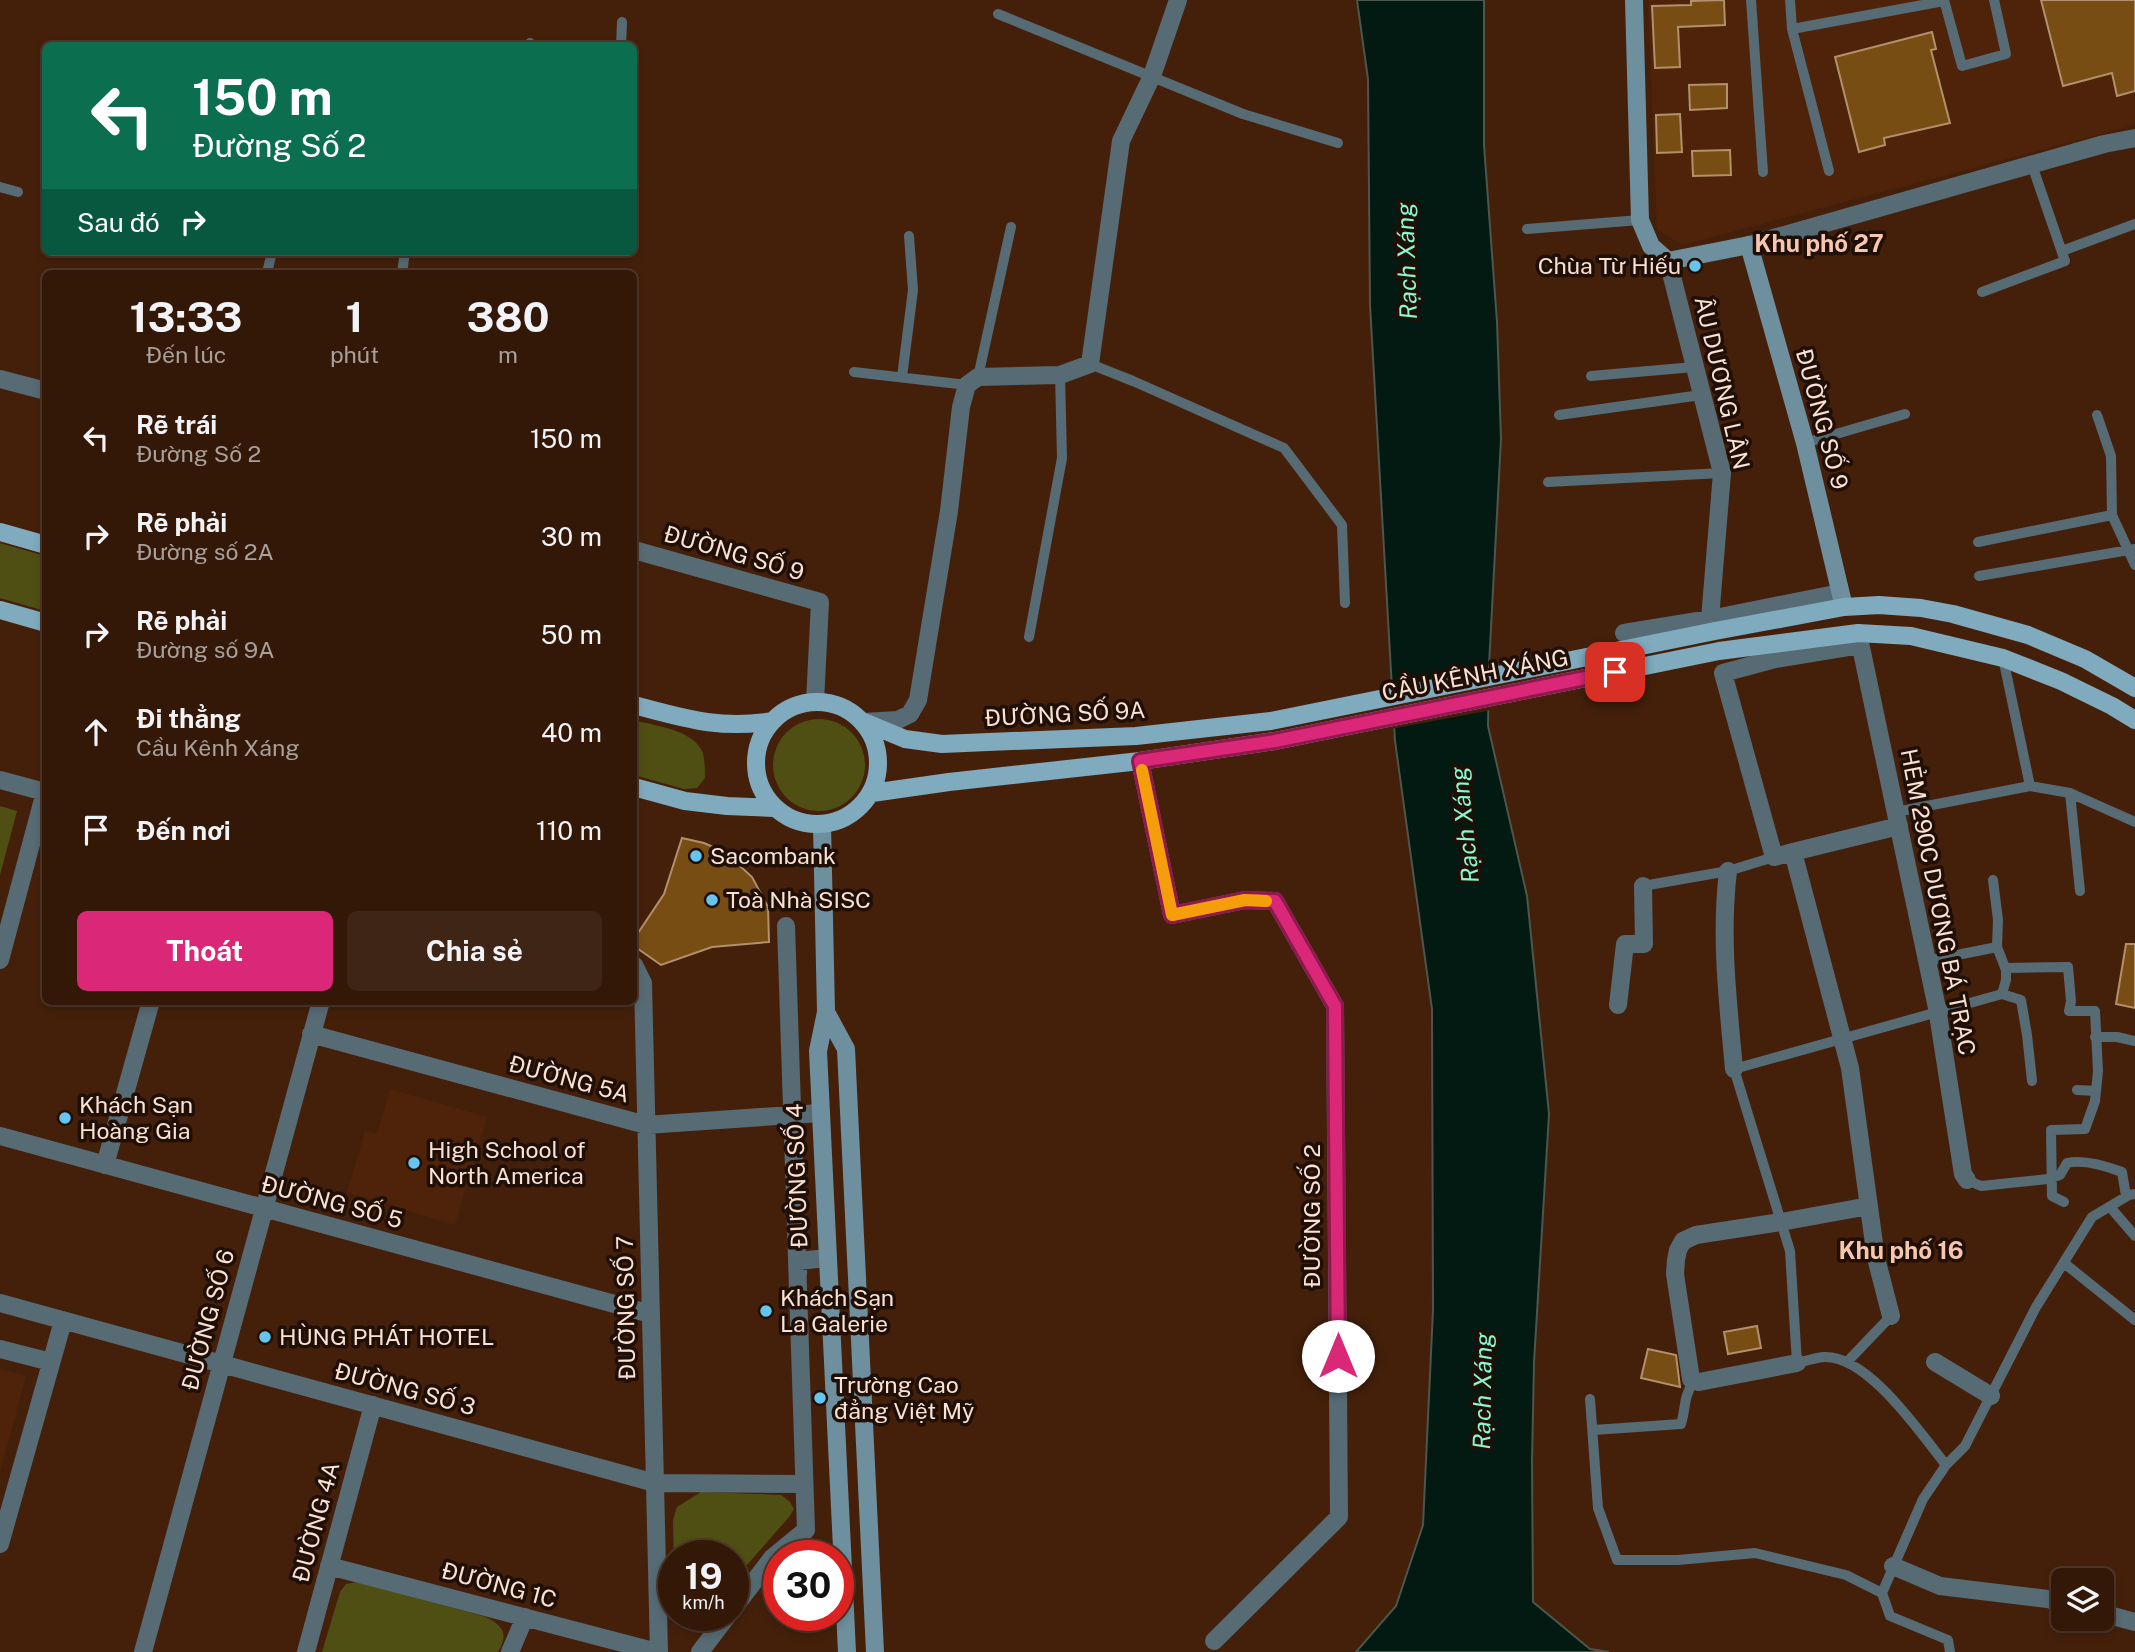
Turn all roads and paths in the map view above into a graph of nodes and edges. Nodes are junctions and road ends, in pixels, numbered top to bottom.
1 (1178, 0) edge
2 (1634, 0) edge
3 (1751, 0) edge
4 (1790, 0) edge
5 (1944, 0) edge
6 (1994, 0) edge
7 (998, 14) dead end
8 (622, 22) dead end
9 (1792, 29) junction
10 (621, 42) edge
11 (1152, 76) junction
12 (2135, 138) edge
13 (1338, 143) dead end
14 (2032, 164) junction
15 (1829, 171) dead end
16 (1763, 173) dead end
17 (0, 187) edge
18 (18, 192) dead end
19 (1640, 220) junction
20 (2135, 224) edge
21 (1012, 228) dead end
22 (1527, 229) dead end
23 (909, 236) dead end
24 (1749, 245) junction
25 (2062, 251) junction
26 (1668, 261) junction
27 (1982, 292) dead end
28 (1090, 364) junction
29 (1694, 367) junction
30 (853, 372) dead end
31 (1060, 375) junction
32 (1591, 376) dead end
33 (902, 377) junction
34 (0, 379) edge
35 (973, 381) junction
36 (42, 390) edge
37 (1701, 395) junction
38 (1905, 414) dead end
39 (1559, 415) dead end
40 (2097, 415) dead end
41 (1805, 443) junction
42 (1722, 473) junction
43 (1548, 482) dead end
44 (2112, 515) junction
45 (0, 532) edge
46 (1978, 542) dead end
47 (42, 544) edge
48 (637, 551) edge
49 (2132, 551) edge
50 (2135, 565) edge
51 (1979, 576) dead end
52 (1842, 600) junction
53 (1345, 603) dead end
54 (0, 610) edge
55 (1710, 619) junction
56 (42, 622) edge
57 (1624, 633) dead end
58 (1029, 637) dead end
59 (1859, 639) junction
60 (2003, 658) junction
61 (2135, 688) edge
62 (815, 702) junction
63 (637, 706) edge
64 (1271, 720) joint
65 (2135, 720) edge
66 (773, 721) junction
67 (864, 722) junction
68 (1140, 761) junction
69 (0, 780) edge
70 (2030, 786) junction
71 (637, 788) edge
72 (42, 791) edge
73 (872, 793) junction
74 (2070, 793) junction
75 (42, 807) edge
76 (774, 808) junction
77 (1898, 819) junction
78 (2135, 822) edge
79 (822, 825) junction
80 (1793, 852) junction
81 (1774, 857) junction
82 (1728, 871) junction
83 (1993, 880) dead end
84 (1643, 886) joint
85 (2080, 891) dead end
86 (786, 926) dead end
87 (1997, 947) junction
88 (0, 960) edge
89 (1927, 961) junction
90 (2005, 968) junction
91 (637, 971) edge
92 (2002, 995) junction
93 (150, 1005) edge
94 (320, 1005) edge
95 (1618, 1005) dead end
96 (826, 1012) junction
97 (1937, 1012) junction
98 (311, 1034) junction
99 (2095, 1037) junction
100 (1842, 1039) junction
101 (2135, 1041) edge
102 (1734, 1069) junction
103 (2032, 1081) dead end
104 (2077, 1090) dead end
105 (2096, 1091) junction
106 (820, 1113) junction
107 (792, 1115) junction
108 (646, 1125) junction
109 (0, 1136) edge
110 (105, 1165) junction
111 (2053, 1178) junction
112 (1967, 1180) joint
113 (2131, 1195) edge
114 (2064, 1202) dead end
115 (1869, 1206) junction
116 (2110, 1207) junction
117 (264, 1208) junction
118 (1781, 1222) junction
119 (2135, 1236) edge
120 (827, 1258) junction
121 (2064, 1263) junction
122 (0, 1303) edge
123 (651, 1314) junction
124 (1891, 1316) joint
125 (2135, 1320) edge
126 (63, 1321) junction
127 (0, 1349) edge
128 (51, 1362) junction
129 (1847, 1362) junction
130 (1936, 1362) dead end
131 (1797, 1363) junction
132 (221, 1364) junction
133 (1694, 1381) junction
134 (1991, 1396) junction
135 (1590, 1399) dead end
136 (373, 1405) junction
137 (1593, 1430) junction
138 (1946, 1465) junction
139 (654, 1483) junction
140 (803, 1484) junction
141 (0, 1544) edge
142 (329, 1566) junction
143 (1893, 1566) junction
144 (749, 1588) edge
145 (1882, 1593) junction
146 (2051, 1600) edge
147 (525, 1617) junction
148 (2114, 1617) edge
149 (2135, 1622) edge
150 (716, 1631) edge
151 (1214, 1641) dead end
152 (143, 1652) edge
153 (306, 1652) edge
154 (510, 1652) edge
155 (658, 1652) edge
156 (700, 1652) edge
157 (847, 1652) edge
158 (875, 1652) edge
159 (1951, 1652) edge

1 - 11 street
2 - 19 main road, ÂU DƯƠNG LÂN
3 - 16 lane
4 - 9 lane
5 - 6 lane
5 - 9 lane
7 - 11 lane
8 - 10 lane
9 - 15 lane
11 - 13 lane
11 - 28 street
12 - 14 street
14 - 24 street
14 - 25 lane
17 - 18 lane
19 - 22 lane
19 - 26 main road, ÂU DƯƠNG LÂN
20 - 25 lane
21 - 35 lane
23 - 33 lane
24 - 26 main road
24 - 41 main road, ĐƯỜNG SỐ 9
25 - 27 lane
26 - 29 street, ÂU DƯƠNG LÂN
28 - 31 street
28 - 53 lane
29 - 32 lane
29 - 37 street, ÂU DƯƠNG LÂN
30 - 33 lane
31 - 35 street
31 - 58 lane
33 - 35 lane
34 - 36 street
35 - 67 street
37 - 39 lane
37 - 42 street, ÂU DƯƠNG LÂN
38 - 41 lane
40 - 44 lane
41 - 52 main road, ĐƯỜNG SỐ 9
42 - 43 lane
42 - 55 street, ÂU DƯƠNG LÂN
44 - 46 lane
44 - 49 lane
45 - 47 main road
48 - 62 street, ĐƯỜNG SỐ 9
49 - 50 lane
49 - 51 lane
52 - 55 street
52 - 61 main road, CẦU KÊNH XÁNG
52 - 64 main road, CẦU KÊNH XÁNG
54 - 56 main road
55 - 57 street
59 - 60 main road, CẦU KÊNH XÁNG
59 - 68 main road, CẦU KÊNH XÁNG
59 - 77 street, HẺM 290C DƯƠNG BÁ TRẠC
59 - 81 street
60 - 65 main road, CẦU KÊNH XÁNG
60 - 70 lane
62 - 66 main road
62 - 67 main road
63 - 66 main road
64 - 67 main road, ĐƯỜNG SỐ 9A
66 - 76 main road
67 - 73 main road
68 - 73 main road
68 - 151 street, ĐƯỜNG SỐ 2
69 - 72 street
70 - 74 lane
70 - 77 lane
71 - 76 main road
73 - 79 main road
74 - 78 lane
74 - 85 lane
75 - 88 street
76 - 79 main road
77 - 80 street
77 - 89 street, HẺM 290C DƯƠNG BÁ TRẠC
79 - 96 main road, ĐƯỜNG SỐ 4
80 - 81 street
80 - 100 street
81 - 82 lane
82 - 84 lane
82 - 102 street
83 - 87 lane
84 - 95 street
86 - 107 street
87 - 89 lane
87 - 90 lane
89 - 97 street, HẺM 290C DƯƠNG BÁ TRẠC
90 - 92 lane
90 - 99 lane
91 - 108 street, ĐƯỜNG SỐ 7
92 - 97 lane
92 - 103 lane
93 - 110 street
94 - 98 street, ĐƯỜNG SỐ 6
96 - 106 main road, ĐƯỜNG SỐ 4
96 - 158 main road, ĐƯỜNG SỐ 4
97 - 100 lane
97 - 112 street, HẺM 290C DƯƠNG BÁ TRẠC
98 - 108 street, ĐƯỜNG 5A
98 - 117 street, ĐƯỜNG SỐ 6
99 - 101 lane
99 - 105 lane
100 - 102 lane
100 - 115 street
102 - 118 lane
104 - 105 lane
105 - 111 lane
106 - 107 street, ĐƯỜNG 5A
106 - 120 main road, ĐƯỜNG SỐ 4
107 - 108 street, ĐƯỜNG 5A
107 - 140 street
108 - 123 street, ĐƯỜNG SỐ 7
109 - 110 street, ĐƯỜNG SỐ 5
110 - 117 street, ĐƯỜNG SỐ 5
111 - 112 lane
111 - 113 lane
111 - 114 lane
113 - 116 lane
115 - 118 street
115 - 124 street
116 - 119 lane
116 - 121 lane
117 - 123 street, ĐƯỜNG SỐ 5
117 - 132 street, ĐƯỜNG SỐ 6
118 - 131 lane
118 - 133 street
120 - 140 street, ĐƯỜNG SỐ 4
120 - 157 main road
121 - 125 lane
121 - 134 lane
122 - 126 street, ĐƯỜNG SỐ 3
123 - 139 street, ĐƯỜNG SỐ 7
124 - 129 lane
126 - 128 street
126 - 132 street, ĐƯỜNG SỐ 3
127 - 128 street
128 - 141 street
129 - 131 lane
129 - 138 lane
130 - 134 street
131 - 133 street
132 - 136 street, ĐƯỜNG SỐ 3
132 - 152 street, ĐƯỜNG SỐ 6
133 - 137 lane
134 - 138 lane
135 - 137 lane
136 - 139 street, ĐƯỜNG SỐ 3
136 - 142 street, ĐƯỜNG 4A
137 - 145 lane
138 - 143 lane
139 - 140 street, ĐƯỜNG SỐ 3
139 - 155 street, ĐƯỜNG SỐ 7
140 - 144 street
142 - 147 street, ĐƯỜNG 1C
142 - 153 street, ĐƯỜNG 4A
143 - 145 lane
143 - 146 street
145 - 159 lane
147 - 154 street
147 - 155 street, ĐƯỜNG 1C
148 - 149 street
150 - 156 street

